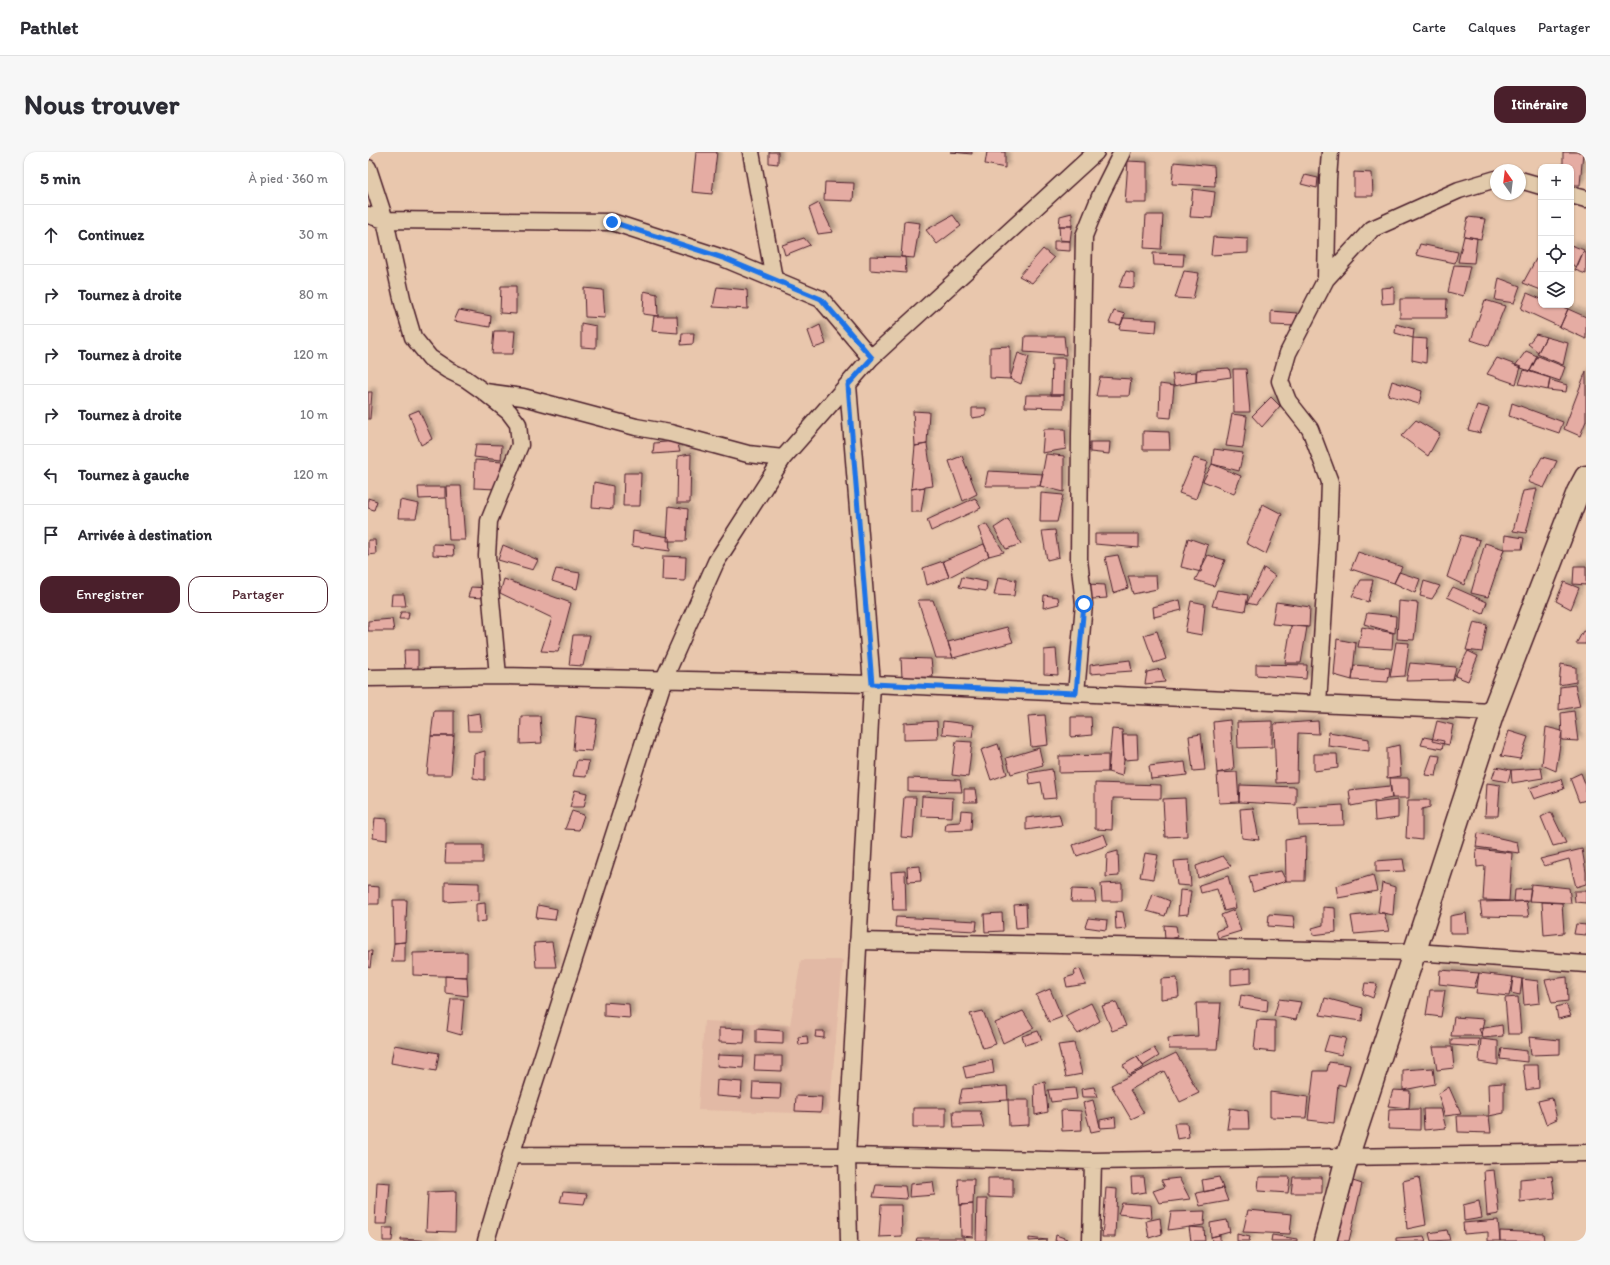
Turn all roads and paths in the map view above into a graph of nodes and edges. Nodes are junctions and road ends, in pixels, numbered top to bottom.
1 (751, 152) edge
2 (1096, 152) edge
3 (1122, 152) edge
4 (1330, 152) edge
5 (368, 168) edge
6 (1490, 181) edge
7 (1526, 182) edge
8 (1538, 185) edge
9 (1574, 196) edge
10 (1586, 199) edge
11 (368, 215) edge
12 (385, 220) junction
13 (774, 279) junction
14 (1326, 279) junction
15 (872, 358) junction
16 (848, 385) junction
17 (483, 391) junction
18 (783, 458) junction
19 (1586, 477) edge
20 (498, 676) junction
21 (368, 678) edge
22 (664, 679) junction
23 (872, 684) junction
24 (1076, 693) junction
25 (1318, 704) junction
26 (1493, 712) junction
27 (858, 941) junction
28 (1415, 952) junction
29 (1586, 964) edge
30 (1586, 1153) edge
31 (511, 1155) junction
32 (847, 1156) junction
33 (1347, 1158) junction
34 (1093, 1161) junction
35 (486, 1241) edge
36 (849, 1241) edge
37 (1091, 1241) edge
38 (1325, 1241) edge

1 - 13 street
2 - 15 street
3 - 24 street
4 - 14 street
5 - 12 street
6 - 14 street
7 - 8 street
9 - 10 street
11 - 12 street
12 - 13 street
12 - 17 street
13 - 15 street
14 - 25 street
15 - 16 street
16 - 18 street
16 - 23 street
17 - 18 street
17 - 20 street
18 - 22 street
19 - 26 main road
20 - 21 street
20 - 22 street
22 - 23 street
22 - 31 street
23 - 24 street
23 - 27 street
24 - 25 street
25 - 26 street
26 - 28 main road
27 - 28 street
27 - 32 street
28 - 29 street
28 - 33 main road
30 - 33 street
31 - 32 street
31 - 35 street
32 - 34 street
32 - 36 street
33 - 34 street
33 - 38 main road
34 - 37 street

